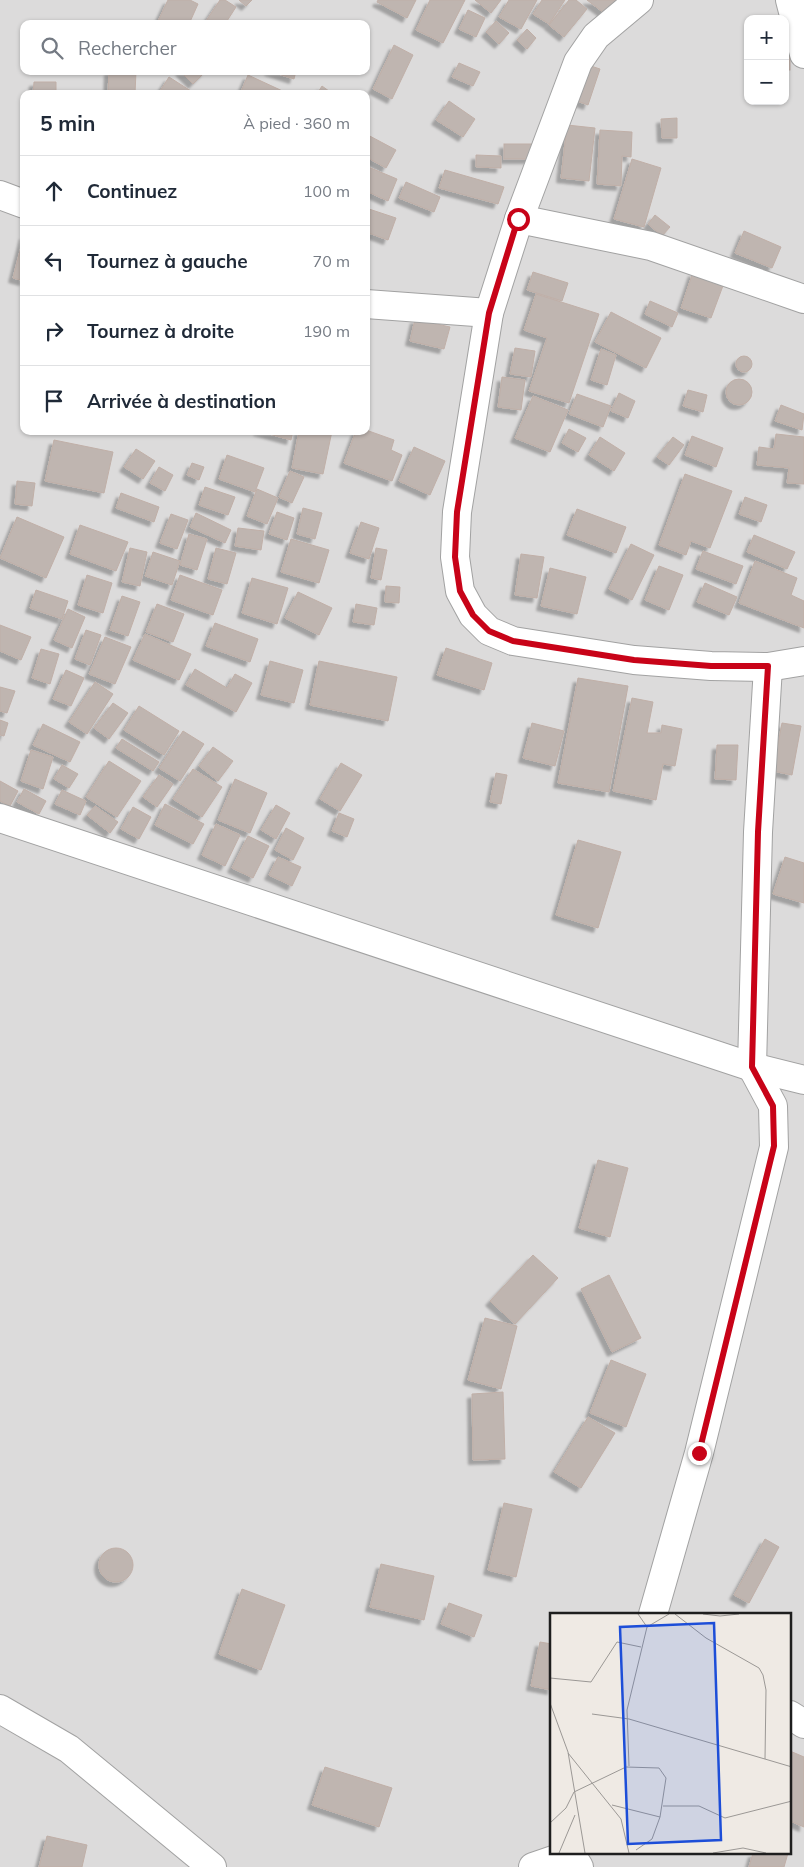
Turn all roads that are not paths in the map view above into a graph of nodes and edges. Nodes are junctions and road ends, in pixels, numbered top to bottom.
1 (639, 0) edge
2 (790, 0) edge
3 (804, 54) edge
4 (0, 195) edge
5 (20, 202) edge
6 (518, 219) junction
7 (804, 299) edge
8 (370, 304) edge
9 (489, 313) junction
10 (804, 661) edge
11 (768, 666) junction
12 (0, 818) edge
13 (752, 1067) junction
14 (804, 1080) edge
15 (653, 1613) edge
16 (0, 1709) edge
17 (792, 1716) edge
18 (804, 1724) edge
19 (574, 1858) edge
20 (212, 1867) edge
21 (533, 1867) edge

1 - 6 street
2 - 3 street
4 - 5 street
6 - 7 street
6 - 9 street
8 - 9 street
9 - 11 street
10 - 11 street
11 - 13 street
12 - 13 street
13 - 14 street
13 - 15 street
16 - 20 street
17 - 18 street
19 - 21 street

